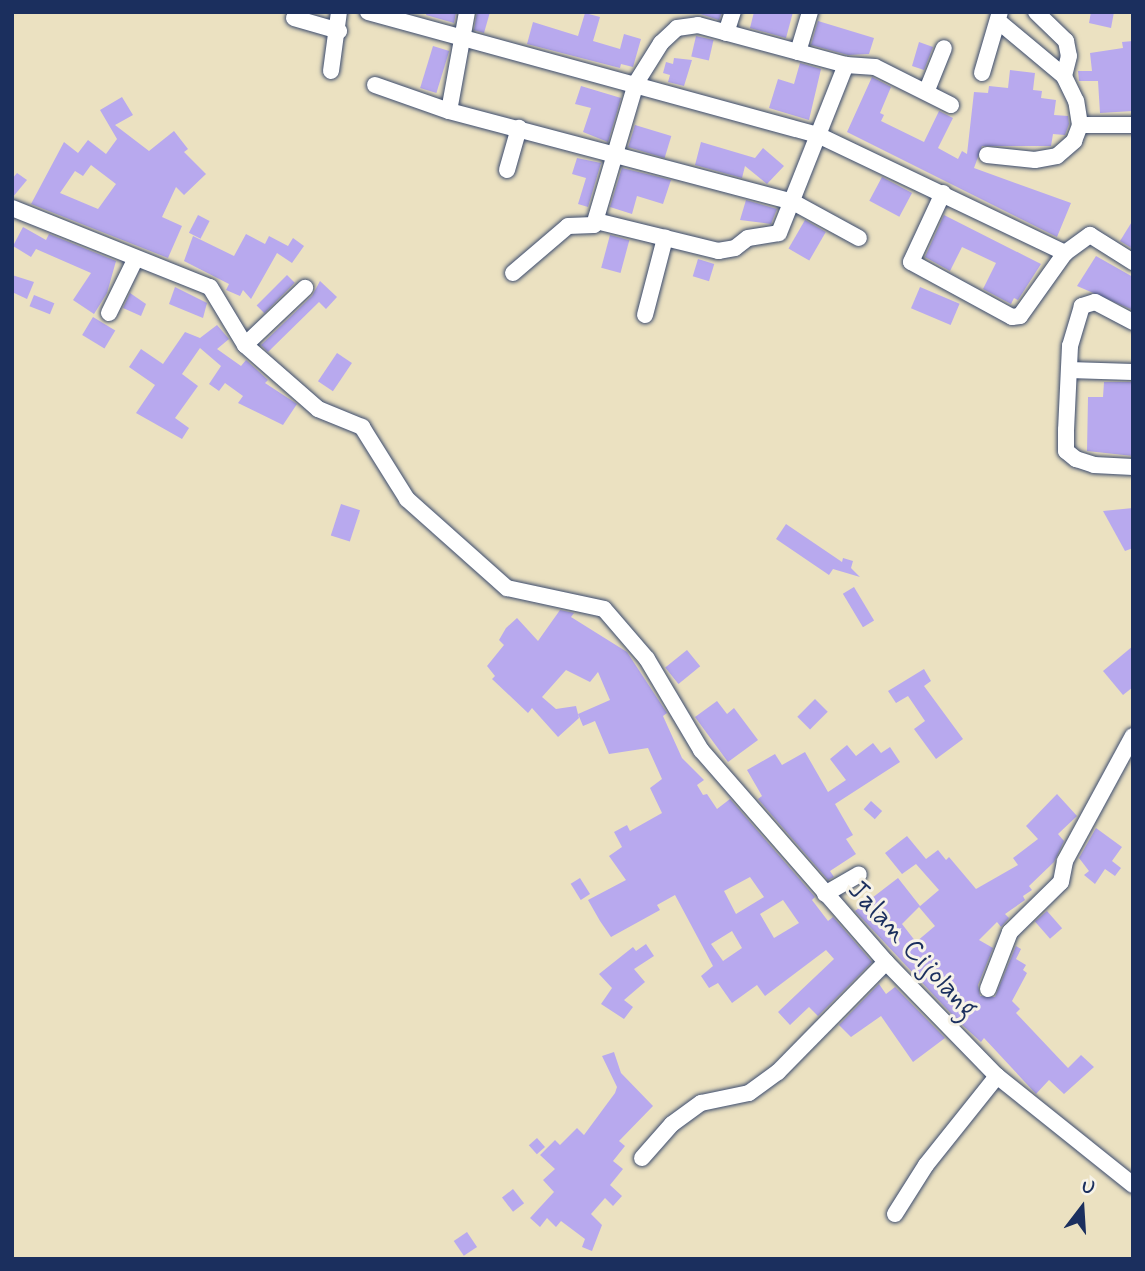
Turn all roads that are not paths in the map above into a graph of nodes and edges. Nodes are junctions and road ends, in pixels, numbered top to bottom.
1 (339, 12) edge
2 (368, 12) edge
3 (467, 12) edge
4 (733, 12) edge
5 (810, 12) edge
6 (1036, 12) edge
7 (999, 17) edge
8 (294, 18) dead end
9 (339, 31) junction
10 (726, 33) junction
11 (460, 41) junction
12 (944, 48) dead end
13 (798, 52) junction
14 (846, 65) junction
15 (331, 71) dead end
16 (982, 73) dead end
17 (1063, 76) junction
18 (636, 83) junction
19 (375, 85) dead end
20 (927, 90) junction
21 (951, 105) dead end
22 (449, 111) junction
23 (1080, 125) junction
24 (1133, 125) edge
25 (519, 128) junction
26 (820, 135) junction
27 (617, 155) junction
28 (987, 155) dead end
29 (507, 170) dead end
30 (943, 193) junction
31 (793, 202) junction
32 (12, 208) edge
33 (596, 221) junction
34 (665, 238) junction
35 (859, 238) dead end
36 (1065, 253) junction
37 (136, 258) junction
38 (1133, 262) edge
39 (513, 273) dead end
40 (305, 288) dead end
41 (108, 313) dead end
42 (645, 315) dead end
43 (1133, 322) edge
44 (245, 345) junction
45 (1069, 370) junction
46 (1133, 372) edge
47 (1133, 467) edge
48 (1133, 736) edge
49 (859, 874) dead end
50 (825, 894) junction
51 (886, 962) junction
52 (988, 989) dead end
53 (997, 1076) junction
54 (642, 1158) dead end
55 (1133, 1185) edge
56 (895, 1214) dead end

1 - 9 street
2 - 11 street
3 - 11 street
4 - 10 street
5 - 13 street
6 - 17 street
7 - 16 street
7 - 17 street
8 - 9 street
9 - 15 street
10 - 13 street
10 - 18 street
11 - 18 street
11 - 22 street
12 - 20 street
13 - 14 street
14 - 20 street
14 - 26 street
17 - 23 street
18 - 26 street
18 - 27 street
19 - 22 street
20 - 21 street
22 - 25 street
23 - 24 street
23 - 28 street
25 - 27 street
25 - 29 street
26 - 30 street
26 - 31 street
27 - 31 street
27 - 33 street
30 - 36 street
30 - 36 street
31 - 34 street
31 - 35 street
32 - 37 street, Jalan Cijolang
33 - 34 street
33 - 39 street
34 - 42 street
36 - 38 street
37 - 41 street
37 - 44 street, Jalan Cijolang
40 - 44 street
43 - 45 street
44 - 50 street, Jalan Cijolang
45 - 46 street
45 - 47 street
48 - 52 street
49 - 50 street
50 - 51 street, Jalan Cijolang
51 - 53 street, Jalan Cijolang
51 - 54 street
53 - 55 street, Jalan Cijolang
53 - 56 street

